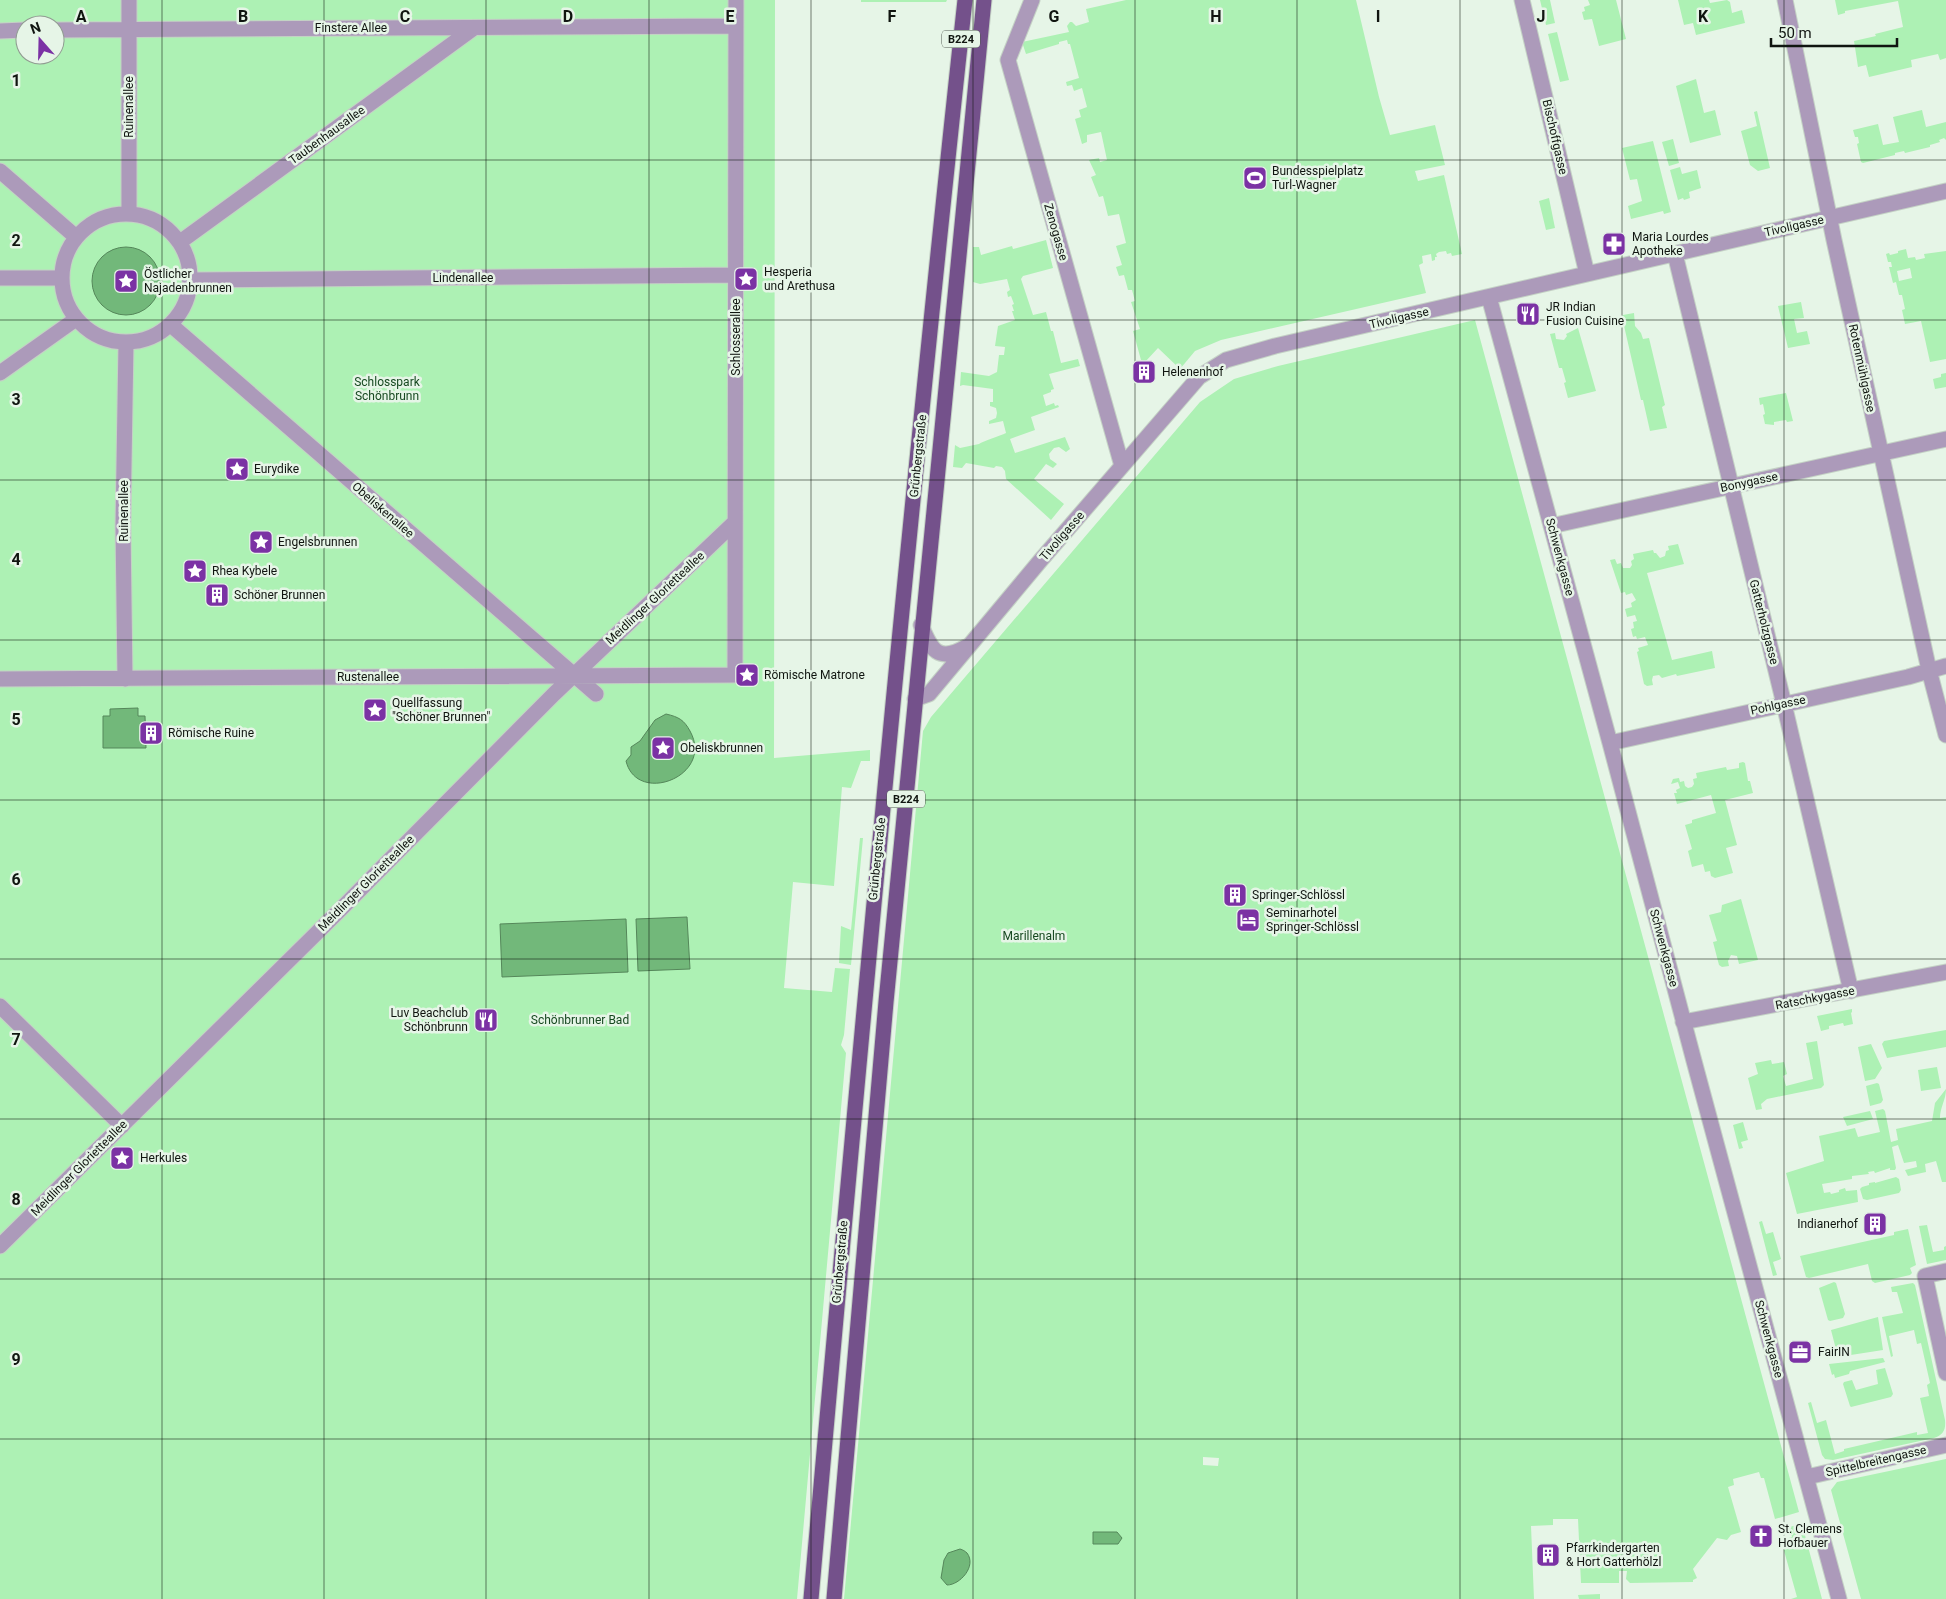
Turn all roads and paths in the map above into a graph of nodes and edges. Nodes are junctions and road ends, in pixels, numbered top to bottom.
1 (129, 0) edge
2 (736, 0) edge
3 (965, 0) edge
4 (984, 0) edge
5 (1032, 0) edge
6 (1522, 0) edge
7 (1785, 0) edge
8 (736, 26) junction
9 (474, 28) junction
10 (0, 30) edge
11 (15, 30) edge
12 (65, 30) edge
13 (129, 30) junction
14 (0, 171) edge
15 (1946, 191) edge
16 (129, 214) junction
17 (1830, 217) junction
18 (76, 238) junction
19 (180, 242) junction
20 (1675, 254) junction
21 (1587, 274) junction
22 (736, 275) junction
23 (0, 278) edge
24 (62, 278) junction
25 (191, 280) junction
26 (1488, 297) junction
27 (76, 318) junction
28 (171, 325) junction
29 (126, 343) junction
30 (0, 373) edge
31 (1946, 438) edge
32 (1881, 453) junction
33 (1122, 466) junction
34 (1731, 485) junction
35 (735, 522) junction
36 (1551, 526) junction
37 (921, 625) junction
38 (971, 644) junction
39 (1946, 666) edge
40 (1930, 670) junction
41 (735, 675) joint
42 (574, 676) junction
43 (0, 679) edge
44 (125, 679) junction
45 (596, 694) dead end
46 (915, 699) junction
47 (1784, 704) junction
48 (1946, 735) edge
49 (1610, 743) junction
50 (1946, 972) edge
51 (1850, 991) junction
52 (0, 1006) edge
53 (1683, 1022) junction
54 (122, 1126) junction
55 (0, 1246) edge
56 (1946, 1272) edge
57 (1946, 1373) edge
58 (1946, 1445) edge
59 (1807, 1478) junction
60 (811, 1599) edge
61 (834, 1599) edge
62 (1839, 1599) edge

1 - 13 street, Ruinenallee
2 - 8 street, Schlosserallee
3 - 60 main road, Grünbergstraße / B224
4 - 37 main road, Grünbergstraße / B224
5 - 33 street, Zenogasse
6 - 21 street, Bischoffgasse
7 - 17 street, Rotenmühlgasse
8 - 9 street, Finstere Allee
8 - 22 street, Schlosserallee
9 - 13 street, Finstere Allee
9 - 19 street, Taubenhausallee
10 - 11 street
12 - 13 street, Finstere Allee
13 - 16 street, Ruinenallee
14 - 18 street
15 - 17 street, Tivoligasse
16 - 18 street
16 - 19 street
17 - 20 street, Tivoligasse
17 - 32 street, Rotenmühlgasse
18 - 24 street
19 - 25 street
20 - 21 street, Tivoligasse
20 - 34 street, Gatterholzgasse
21 - 26 street, Tivoligasse
22 - 25 street, Lindenallee
22 - 35 street, Schlosserallee
23 - 24 street
24 - 27 street
25 - 28 street
26 - 33 street, Tivoligasse
26 - 36 street, Schwenkgasse
27 - 29 street
27 - 30 street
28 - 29 street
28 - 42 street, Obeliskenallee
29 - 44 street, Ruinenallee
31 - 32 street, Bonygasse
32 - 34 street, Bonygasse
32 - 40 street, Rotenmühlgasse
33 - 38 street, Tivoligasse
34 - 36 street, Bonygasse
34 - 47 street, Gatterholzgasse
35 - 41 street, Schlosserallee
35 - 42 street, Meidlinger Glorietteallee
36 - 49 street, Schwenkgasse
37 - 38 street, Tivoligasse
37 - 46 main road, Grünbergstraße / B224
38 - 46 street, Tivoligasse
39 - 40 street, Pohlgasse
40 - 47 street, Pohlgasse
40 - 48 street, Rotenmühlgasse
41 - 42 street, Rustenallee
42 - 44 street, Rustenallee
42 - 45 street, Obeliskenallee
42 - 54 street, Meidlinger Glorietteallee
43 - 44 street, Rustenallee
46 - 61 main road, Grünbergstraße / B224
47 - 49 street, Pohlgasse
47 - 51 street, Gatterholzgasse
49 - 53 street, Schwenkgasse
50 - 51 street, Ratschkygasse
51 - 53 street, Ratschkygasse
52 - 54 street
53 - 59 street, Schwenkgasse
54 - 55 street, Meidlinger Glorietteallee
56 - 57 street
58 - 59 street, Spittelbreitengasse
59 - 62 street, Schwenkgasse

